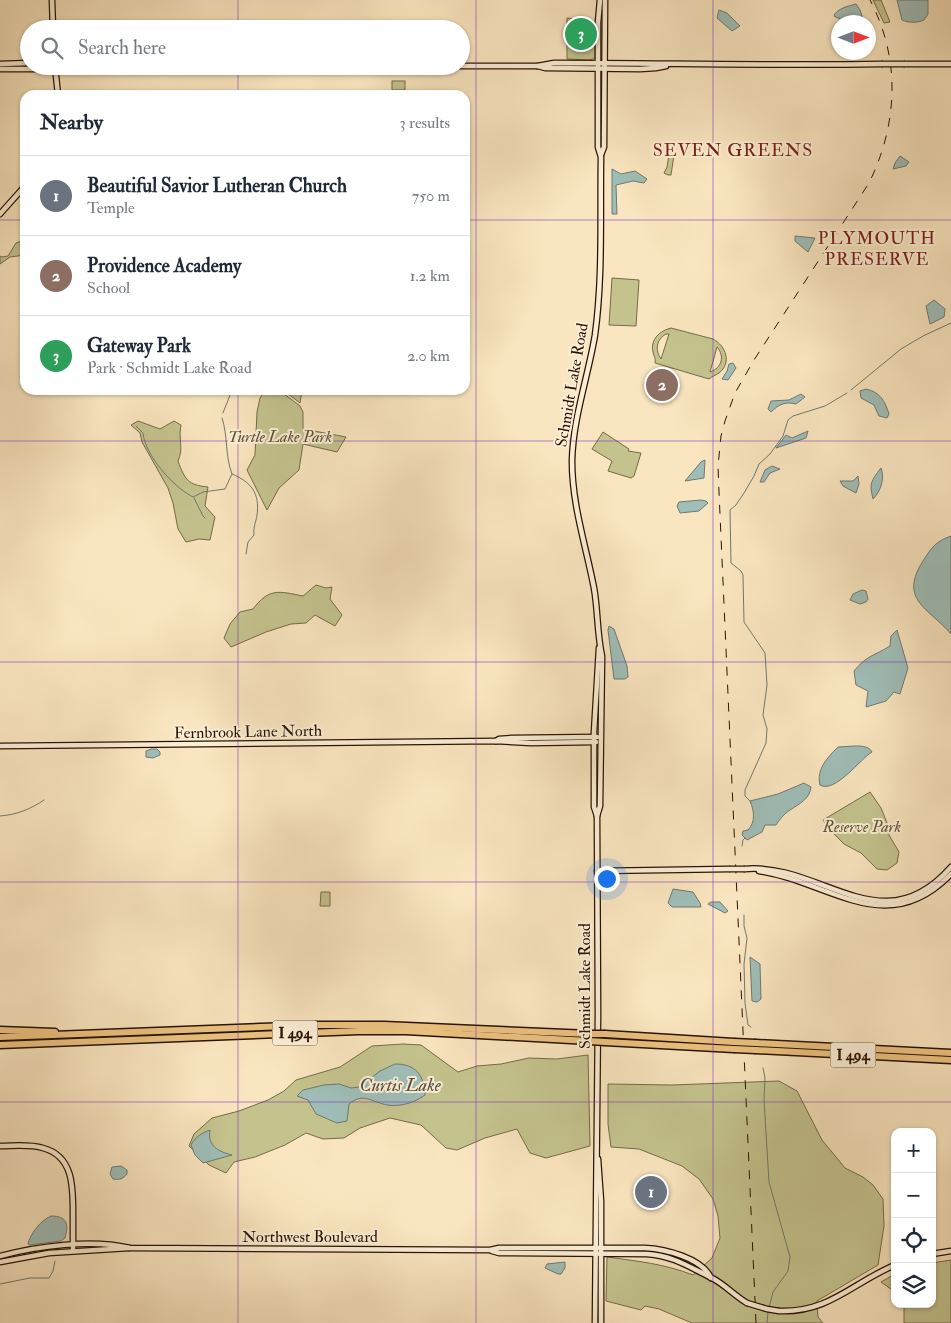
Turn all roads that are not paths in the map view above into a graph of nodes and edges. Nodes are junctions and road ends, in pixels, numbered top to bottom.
1 (52, 0) edge
2 (600, 0) edge
3 (605, 0) edge
4 (53, 20) edge
5 (0, 64) edge
6 (20, 64) edge
7 (951, 64) edge
8 (470, 66) edge
9 (598, 66) junction
10 (605, 66) junction
11 (0, 69) edge
12 (20, 69) edge
13 (56, 75) edge
14 (57, 90) edge
15 (601, 157) junction
16 (20, 192) edge
17 (0, 214) edge
18 (600, 646) junction
19 (594, 739) junction
20 (600, 740) junction
21 (0, 746) edge
22 (597, 816) junction
23 (951, 867) edge
24 (745, 870) junction
25 (598, 871) junction
26 (951, 874) edge
27 (0, 1030) edge
28 (84, 1035) junction
29 (0, 1037) edge
30 (589, 1037) junction
31 (0, 1046) edge
32 (756, 1046) junction
33 (951, 1053) edge
34 (951, 1060) edge
35 (0, 1146) edge
36 (598, 1155) junction
37 (73, 1248) junction
38 (595, 1251) junction
39 (601, 1251) junction
40 (951, 1251) edge
41 (936, 1253) edge
42 (0, 1256) edge
43 (0, 1262) edge
44 (891, 1266) edge
45 (595, 1323) edge
46 (601, 1323) edge

1 - 4 street
2 - 9 street, Schmidt Lake Road
3 - 10 street, Schmidt Lake Road
5 - 6 street
7 - 10 street, bridge
8 - 9 street
9 - 10 street
9 - 15 street, Schmidt Lake Road
10 - 15 street, Schmidt Lake Road
11 - 12 street
13 - 14 street
15 - 18 street, Schmidt Lake Road
16 - 17 street
18 - 19 street, Schmidt Lake Road
18 - 20 street, Schmidt Lake Road
19 - 20 street, Fernbrook Lane North
19 - 21 street, Fernbrook Lane North
19 - 22 street, Schmidt Lake Road
20 - 22 street, Schmidt Lake Road
22 - 25 street, Schmidt Lake Road
23 - 24 street
24 - 25 street, bridge
24 - 26 street
25 - 36 street, Schmidt Lake Road
27 - 28 highway
28 - 29 highway, I 494
28 - 30 highway, I 494
30 - 31 highway, I 494
30 - 32 highway, I 494, bridge
32 - 33 highway, I 494
32 - 34 highway, I 494
35 - 37 street
36 - 38 street, Schmidt Lake Road
36 - 39 street, Schmidt Lake Road
37 - 38 street, Northwest Boulevard
37 - 42 street, Northwest Boulevard
37 - 43 street, Northwest Boulevard
38 - 39 street, Northwest Boulevard
38 - 45 street, Schmidt Lake Road
39 - 44 street, Northwest Boulevard, bridge
39 - 46 street, Schmidt Lake Road
40 - 41 street

